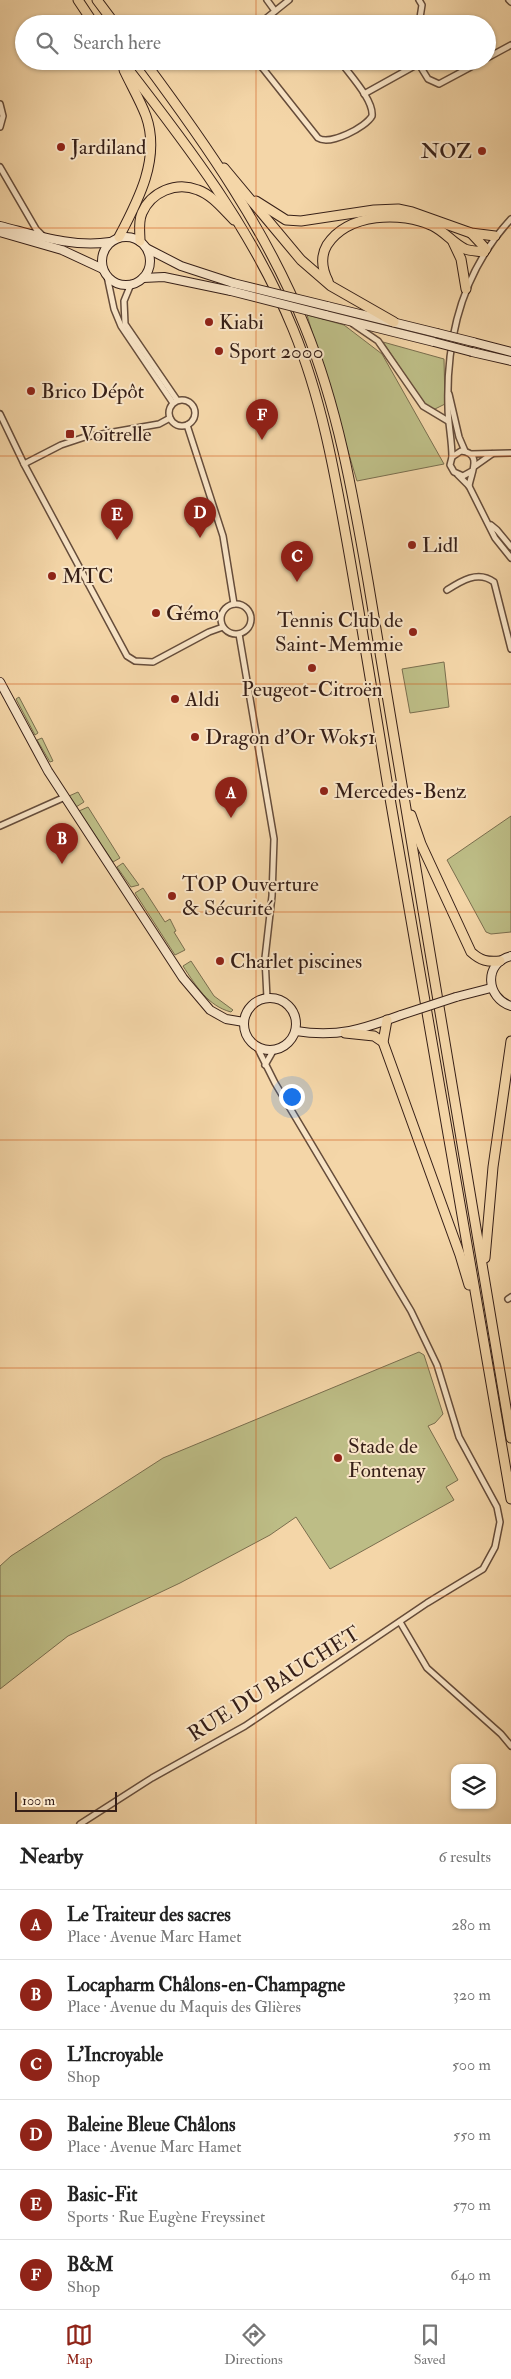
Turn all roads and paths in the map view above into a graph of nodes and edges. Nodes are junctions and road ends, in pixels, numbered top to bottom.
1 (78, 0) edge
2 (97, 0) edge
3 (267, 0) edge
4 (289, 0) edge
5 (419, 0) edge
6 (275, 11) junction
7 (88, 15) edge
8 (108, 15) edge
9 (270, 15) edge
10 (420, 15) edge
11 (511, 45) edge
12 (496, 53) edge
13 (124, 70) edge
14 (127, 70) edge
15 (150, 70) edge
16 (264, 70) edge
17 (347, 70) edge
18 (404, 70) edge
19 (422, 70) edge
20 (465, 70) edge
21 (364, 94) junction
22 (0, 104) edge
23 (0, 126) edge
24 (203, 143) junction
25 (0, 167) edge
26 (247, 195) junction
27 (511, 219) edge
28 (0, 226) edge
29 (243, 228) junction
30 (0, 232) edge
31 (471, 233) junction
32 (448, 236) junction
33 (495, 236) junction
34 (45, 237) junction
35 (119, 237) junction
36 (140, 241) junction
37 (110, 242) junction
38 (148, 249) junction
39 (485, 251) junction
40 (105, 272) junction
41 (143, 278) junction
42 (131, 284) junction
43 (331, 286) junction
44 (232, 287) junction
45 (466, 289) junction
46 (349, 320) junction
47 (394, 322) junction
48 (511, 352) edge
49 (511, 361) edge
50 (448, 389) junction
51 (175, 402) junction
52 (0, 414) edge
53 (170, 418) junction
54 (448, 421) junction
55 (187, 425) junction
56 (468, 452) junction
57 (511, 453) edge
58 (493, 454) junction
59 (452, 456) junction
60 (24, 464) junction
61 (474, 469) junction
62 (458, 475) junction
63 (469, 486) junction
64 (490, 525) junction
65 (511, 546) edge
66 (511, 558) edge
67 (447, 590) dead end
68 (234, 604) junction
69 (223, 627) junction
70 (509, 633) edge
71 (239, 634) junction
72 (511, 649) edge
73 (0, 682) edge
74 (403, 796) junction
75 (64, 797) junction
76 (0, 826) edge
77 (511, 956) edge
78 (500, 962) junction
79 (492, 988) junction
80 (268, 998) junction
81 (511, 1006) edge
82 (387, 1020) junction
83 (244, 1022) junction
84 (296, 1031) junction
85 (345, 1033) junction
86 (511, 1041) edge
87 (383, 1042) junction
88 (257, 1047) junction
89 (273, 1051) junction
90 (265, 1065) junction
91 (484, 1273) junction
92 (482, 1329) junction
93 (511, 1438) edge
94 (511, 1499) edge
95 (400, 1622) junction
96 (511, 1746) edge
97 (80, 1824) edge

1 - 7 main road
2 - 8 main road
3 - 6 street
4 - 6 street
5 - 10 street
6 - 9 street
11 - 12 street
13 - 35 main road
14 - 29 main road
15 - 24 main road
16 - 21 street
17 - 21 street
18 - 21 street
19 - 20 street
22 - 23 street
24 - 26 main road
24 - 74 main road
25 - 34 street
26 - 31 main road
26 - 43 main road
27 - 33 street
28 - 34 main road
29 - 36 main road
29 - 92 main road
30 - 40 main road
31 - 33 main road
31 - 39 main road
32 - 39 main road
32 - 43 main road
32 - 45 main road
33 - 39 street
34 - 37 main road
35 - 36 main road
35 - 37 main road
36 - 38 main road
37 - 40 main road
38 - 41 main road
38 - 44 main road
39 - 45 street
40 - 42 main road
40 - 51 street
41 - 42 main road
41 - 44 main road
42 - 51 street
43 - 47 main road
44 - 46 main road, bridge
44 - 47 main road, bridge
45 - 50 street
46 - 49 main road, bridge
46 - 54 street
47 - 48 main road, bridge
50 - 54 street
50 - 56 street
51 - 53 street
51 - 55 street
52 - 60 street
53 - 55 street
53 - 60 street
54 - 59 street
55 - 68 street
56 - 58 street
56 - 59 street
56 - 61 street
57 - 58 street
58 - 61 street
59 - 62 street
60 - 69 street
61 - 62 street
61 - 63 street
62 - 63 street
63 - 64 street
64 - 65 street
64 - 66 street
67 - 70 street
68 - 69 street
68 - 71 street
69 - 71 street
70 - 72 street
71 - 80 street
73 - 75 main road
74 - 78 main road
74 - 91 main road
75 - 76 street
75 - 83 main road
77 - 78 main road
78 - 79 main road
79 - 81 main road
79 - 82 main road, bridge
80 - 83 main road
80 - 84 main road
82 - 85 main road
82 - 87 main road
83 - 88 main road
84 - 85 main road
84 - 89 main road
85 - 87 main road
86 - 91 main road
87 - 92 main road
88 - 89 main road
88 - 90 street
89 - 90 street
90 - 95 street, RUE DU BAUCHET
91 - 93 main road
92 - 94 main road
95 - 96 street
95 - 97 street, RUE DU BAUCHET

